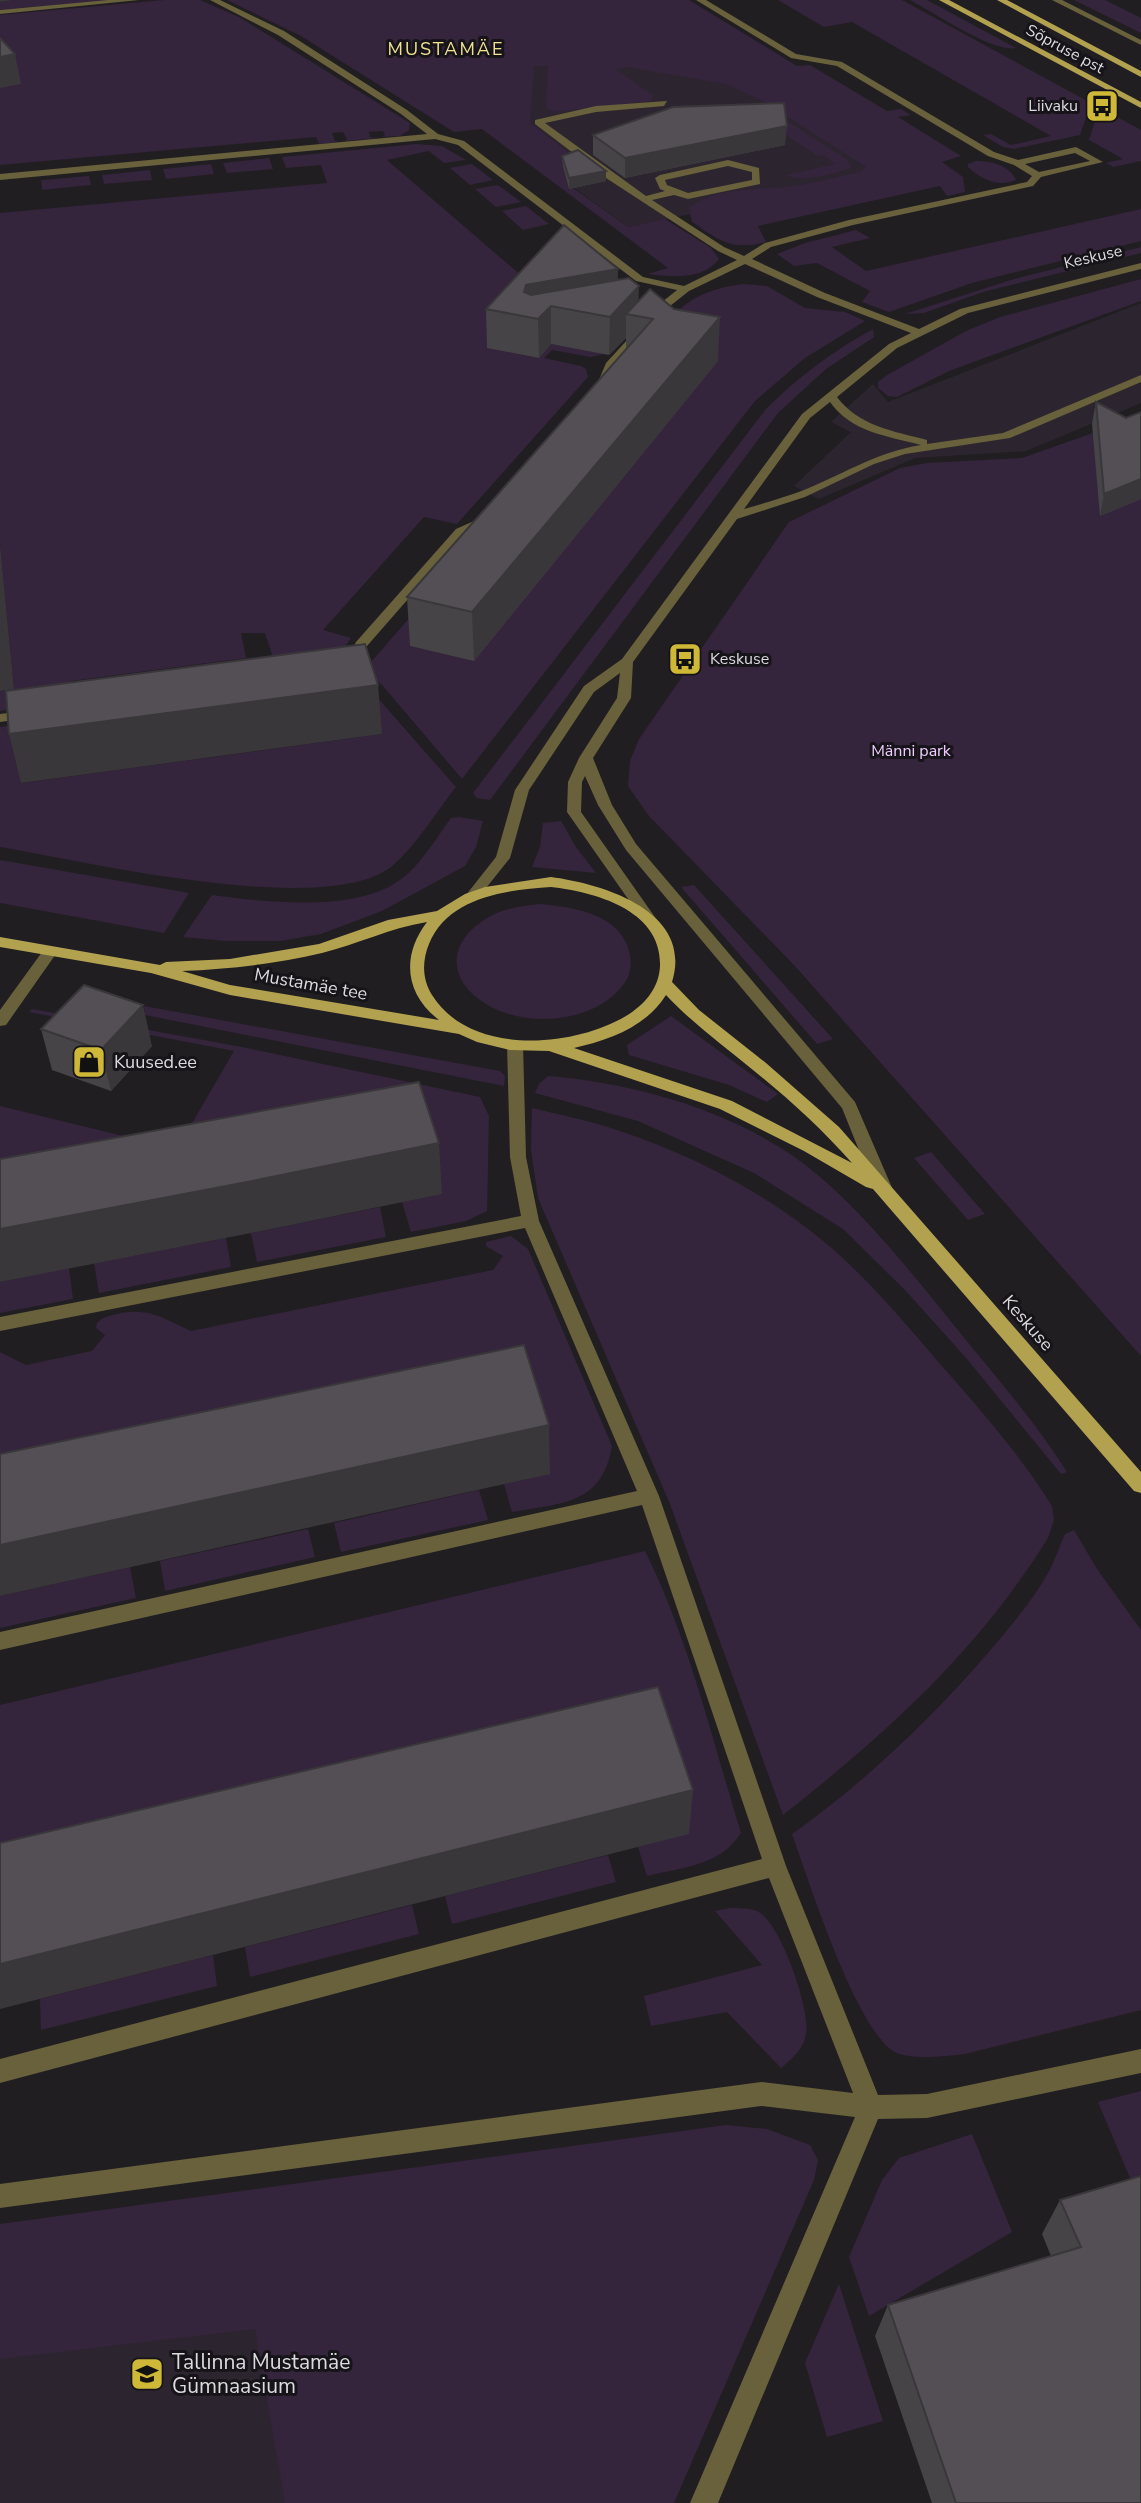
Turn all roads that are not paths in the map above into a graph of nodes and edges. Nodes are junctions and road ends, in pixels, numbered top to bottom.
1 (135, 0) edge
2 (214, 0) edge
3 (700, 0) edge
4 (943, 0) edge
5 (1001, 0) edge
6 (1056, 0) edge
7 (0, 12) edge
8 (976, 17) junction
9 (1044, 23) junction
10 (1014, 26) dead end
11 (1026, 26) dead end
12 (1141, 43) edge
13 (1141, 74) edge
14 (664, 103) dead end
15 (1141, 105) edge
16 (435, 136) junction
17 (1017, 163) junction
18 (1038, 175) junction
19 (0, 177) edge
20 (674, 192) junction
21 (645, 199) junction
22 (744, 260) junction
23 (1141, 266) edge
24 (685, 289) junction
25 (666, 304) junction
26 (653, 306) edge
27 (918, 332) junction
28 (1141, 378) edge
29 (830, 396) junction
30 (589, 401) edge
31 (940, 444) junction
32 (495, 510) edge
33 (732, 517) junction
34 (627, 662) junction
35 (346, 673) edge
36 (41, 713) edge
37 (0, 718) edge
38 (586, 758) junction
39 (473, 895) junction
40 (440, 915) junction
41 (652, 923) junction
42 (0, 942) edge
43 (50, 951) junction
44 (152, 968) junction
45 (665, 984) junction
46 (0, 1021) edge
47 (465, 1030) junction
48 (515, 1045) junction
49 (551, 1046) junction
50 (884, 1190) junction
51 (530, 1221) junction
52 (0, 1324) edge
53 (1141, 1485) edge
54 (649, 1496) junction
55 (0, 1641) edge
56 (775, 1866) junction
57 (1141, 2062) edge
58 (0, 2071) edge
59 (871, 2107) junction
60 (0, 2196) edge
61 (704, 2503) edge

1 - 7 street
2 - 16 street
3 - 17 street
4 - 8 main road, Sõpruse pst
5 - 9 main road, Sõpruse pst
6 - 12 street
8 - 10 main road, Sõpruse pst
8 - 15 main road, Sõpruse pst
9 - 11 main road, Sõpruse pst
9 - 13 main road, Sõpruse pst
14 - 21 street
16 - 19 street
16 - 24 street
17 - 18 street
17 - 18 street
18 - 22 street
20 - 20 street
20 - 21 street
21 - 22 street
22 - 24 street
22 - 27 street
23 - 27 street, Keskuse
24 - 25 street
25 - 26 street
25 - 30 street
27 - 29 street, Keskuse
28 - 31 street
29 - 31 street
29 - 33 street, Keskuse
31 - 33 street
32 - 35 street
33 - 34 street, Keskuse
34 - 38 street
34 - 39 street, Keskuse
36 - 37 street
38 - 41 street
38 - 50 street, Keskuse
39 - 40 main road
39 - 41 main road
40 - 44 main road, Mustamäe tee
40 - 47 main road
41 - 45 main road
42 - 43 main road, Mustamäe tee
43 - 44 main road, Mustamäe tee
43 - 46 street
44 - 47 main road, Mustamäe tee
45 - 49 main road
45 - 50 main road, Keskuse
47 - 48 main road
48 - 49 main road
48 - 51 street
49 - 50 main road, Keskuse
50 - 53 main road, Keskuse
51 - 52 street
51 - 54 street
54 - 55 street
54 - 56 street
56 - 58 street
56 - 59 street
57 - 59 street
59 - 60 street
59 - 61 street

